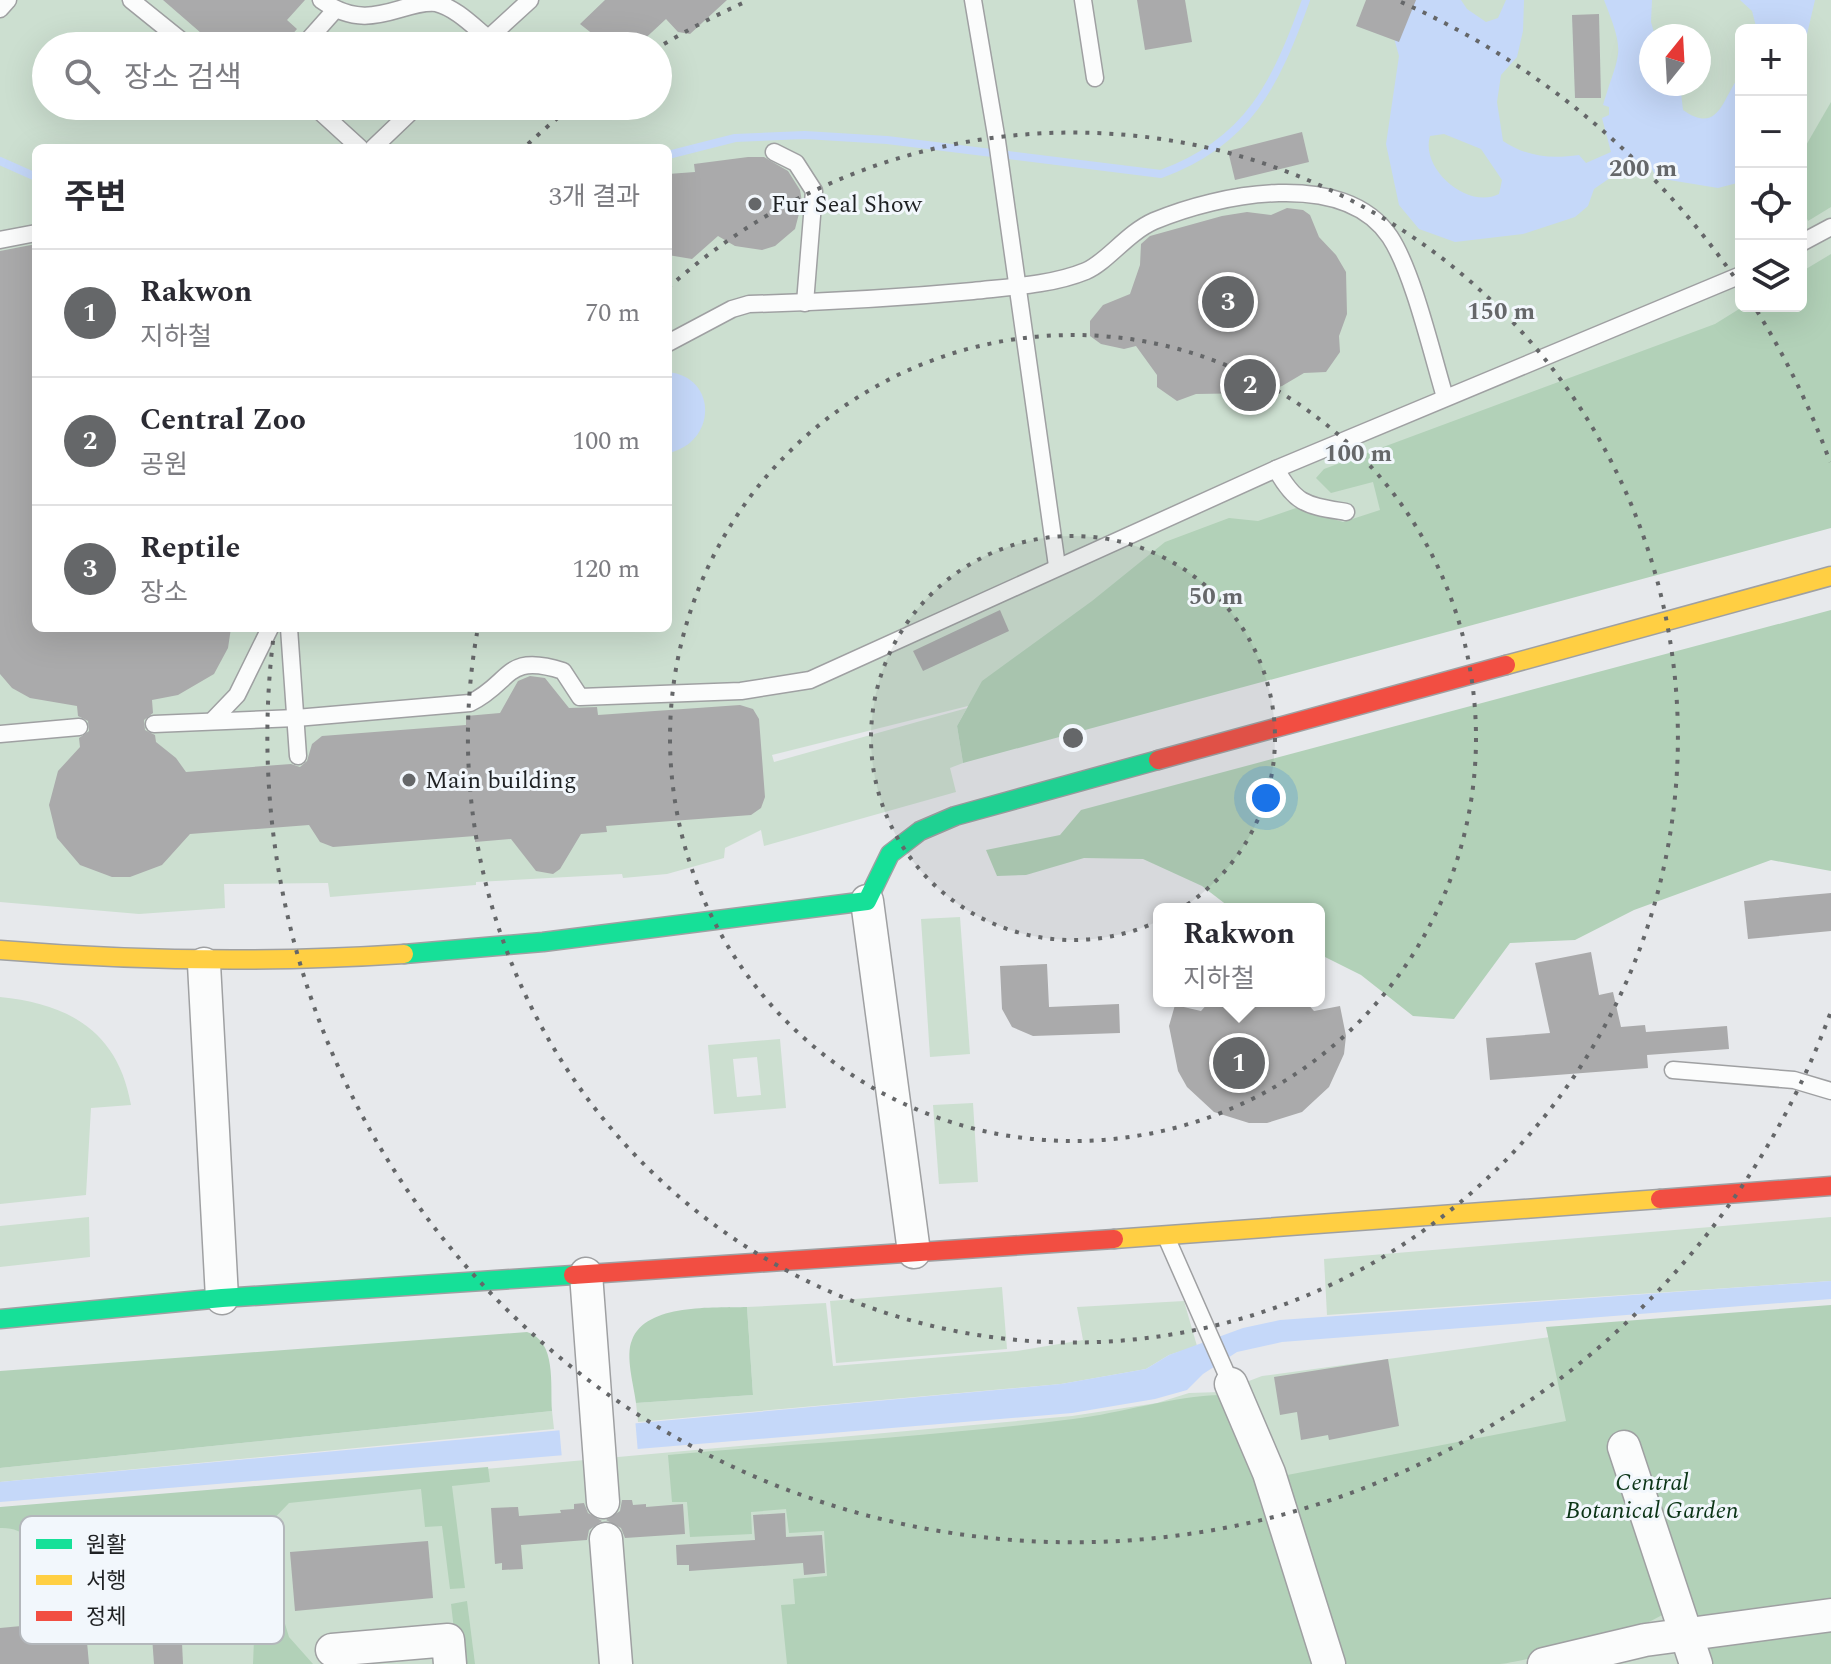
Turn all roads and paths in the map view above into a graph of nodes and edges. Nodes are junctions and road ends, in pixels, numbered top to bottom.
1 (8, 0) edge
2 (530, 0) edge
3 (973, 0) edge
4 (1083, 0) edge
5 (429, 1) edge
6 (137, 2) edge
7 (328, 5) edge
8 (0, 9) edge
9 (172, 32) edge
10 (312, 32) edge
11 (475, 32) edge
12 (496, 32) edge
13 (1095, 78) dead end
14 (329, 120) edge
15 (402, 120) edge
16 (356, 144) edge
17 (377, 144) edge
18 (774, 152) dead end
19 (1831, 227) edge
20 (32, 234) edge
21 (0, 240) edge
22 (1807, 240) edge
23 (1735, 277) edge
24 (1018, 287) junction
25 (805, 303) junction
26 (672, 341) edge
27 (1445, 397) junction
28 (1276, 469) junction
29 (1346, 512) dead end
30 (1057, 566) junction
31 (1831, 576) edge
32 (268, 632) edge
33 (289, 632) edge
34 (296, 718) junction
35 (213, 720) junction
36 (154, 724) dead end
37 (79, 727) dead end
38 (0, 734) edge
39 (298, 756) dead end
40 (867, 901) junction
41 (0, 950) edge
42 (204, 964) junction
43 (1673, 1070) dead end
44 (1831, 1091) edge
45 (1831, 1186) edge
46 (1166, 1236) junction
47 (914, 1252) junction
48 (586, 1274) junction
49 (222, 1298) junction
50 (0, 1319) edge
51 (1231, 1384) joint
52 (1624, 1447) dead end
53 (603, 1502) dead end
54 (606, 1539) dead end
55 (1831, 1615) edge
56 (332, 1650) dead end
57 (1690, 1650) edge
58 (450, 1664) edge
59 (616, 1664) edge
60 (1329, 1664) edge
61 (1544, 1664) edge

1 - 8 lane
2 - 12 lane
3 - 24 lane
4 - 13 lane
5 - 7 lane
5 - 11 lane
6 - 9 lane
7 - 10 lane
14 - 16 lane
15 - 17 lane
18 - 25 lane
19 - 22 lane
20 - 21 lane
23 - 27 lane
24 - 25 lane
24 - 27 lane
24 - 30 lane
25 - 26 lane
27 - 28 lane
28 - 29 lane
28 - 30 lane
30 - 34 lane
31 - 40 street
32 - 35 lane
33 - 34 lane
34 - 35 lane
34 - 39 lane
35 - 36 lane
37 - 38 lane
40 - 42 street
40 - 47 street
41 - 42 street
42 - 49 street
43 - 44 lane
45 - 46 street
46 - 47 street
46 - 51 lane
47 - 48 street
48 - 49 street
48 - 53 street
49 - 50 street
51 - 60 street
52 - 57 street
54 - 59 street
55 - 57 street
56 - 58 street
57 - 61 street

